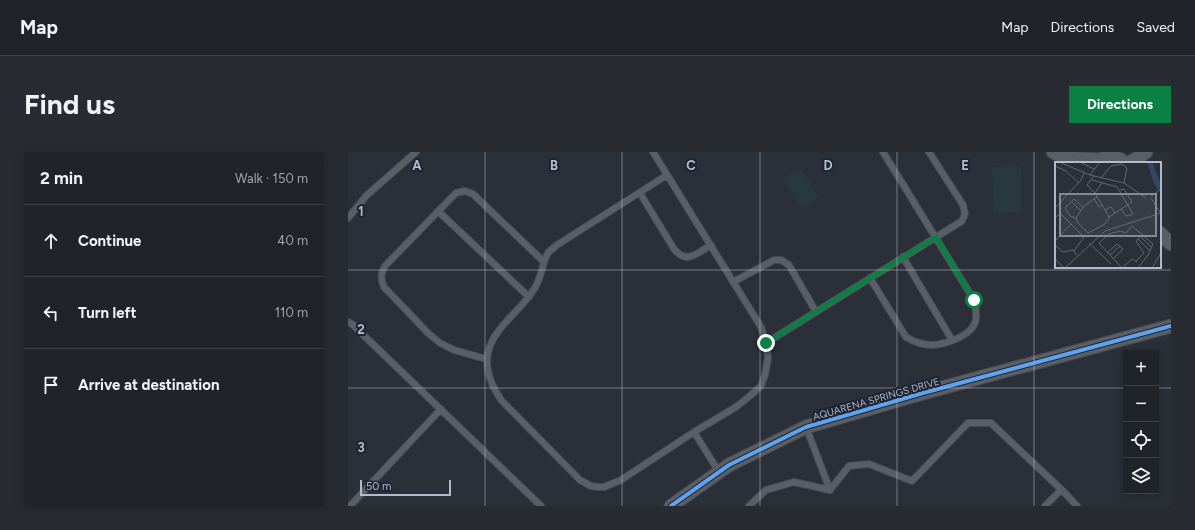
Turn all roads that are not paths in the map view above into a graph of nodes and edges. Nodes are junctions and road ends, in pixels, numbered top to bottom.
1 (416, 152) edge
2 (653, 152) edge
3 (883, 152) edge
4 (929, 152) edge
5 (1053, 152) edge
6 (1146, 152) edge
7 (1068, 161) edge
8 (1097, 161) edge
9 (1124, 162) edge
10 (1131, 162) edge
11 (668, 175) junction
12 (640, 193) junction
13 (438, 211) junction
14 (348, 218) edge
15 (1161, 234) edge
16 (936, 237) junction
17 (1171, 244) edge
18 (711, 245) junction
19 (903, 258) junction
20 (544, 262) junction
21 (870, 278) junction
22 (733, 282) junction
23 (529, 297) junction
24 (816, 312) junction
25 (348, 322) edge
26 (1171, 326) edge
27 (952, 340) junction
28 (766, 343) junction
29 (486, 359) junction
30 (441, 410) junction
31 (806, 427) junction
32 (694, 432) junction
33 (719, 472) junction
34 (830, 490) junction
35 (1061, 490) junction
36 (350, 506) edge
37 (541, 506) edge
38 (670, 506) edge
39 (749, 506) edge
40 (1045, 506) edge
41 (1077, 506) edge

1 - 14 lane
2 - 11 lane
3 - 16 lane
4 - 16 lane
5 - 7 street
6 - 10 street
7 - 8 street
8 - 9 street
11 - 12 lane
11 - 18 lane
12 - 18 lane
12 - 20 lane
13 - 20 lane
13 - 23 lane
13 - 29 lane
15 - 17 street
16 - 19 lane
16 - 27 lane
18 - 22 lane
19 - 21 lane
19 - 27 lane
20 - 23 lane
21 - 24 lane
21 - 27 lane
22 - 24 lane
22 - 28 lane
23 - 29 lane
24 - 28 lane
25 - 30 lane
26 - 31 street, AQUARENA SPRINGS DRIVE
28 - 32 lane
29 - 32 lane
30 - 36 lane
30 - 37 lane
31 - 33 street, AQUARENA SPRINGS DRIVE
31 - 34 lane
32 - 33 lane
33 - 38 street, AQUARENA SPRINGS DRIVE
34 - 35 lane
34 - 39 lane
35 - 40 lane
35 - 41 lane

